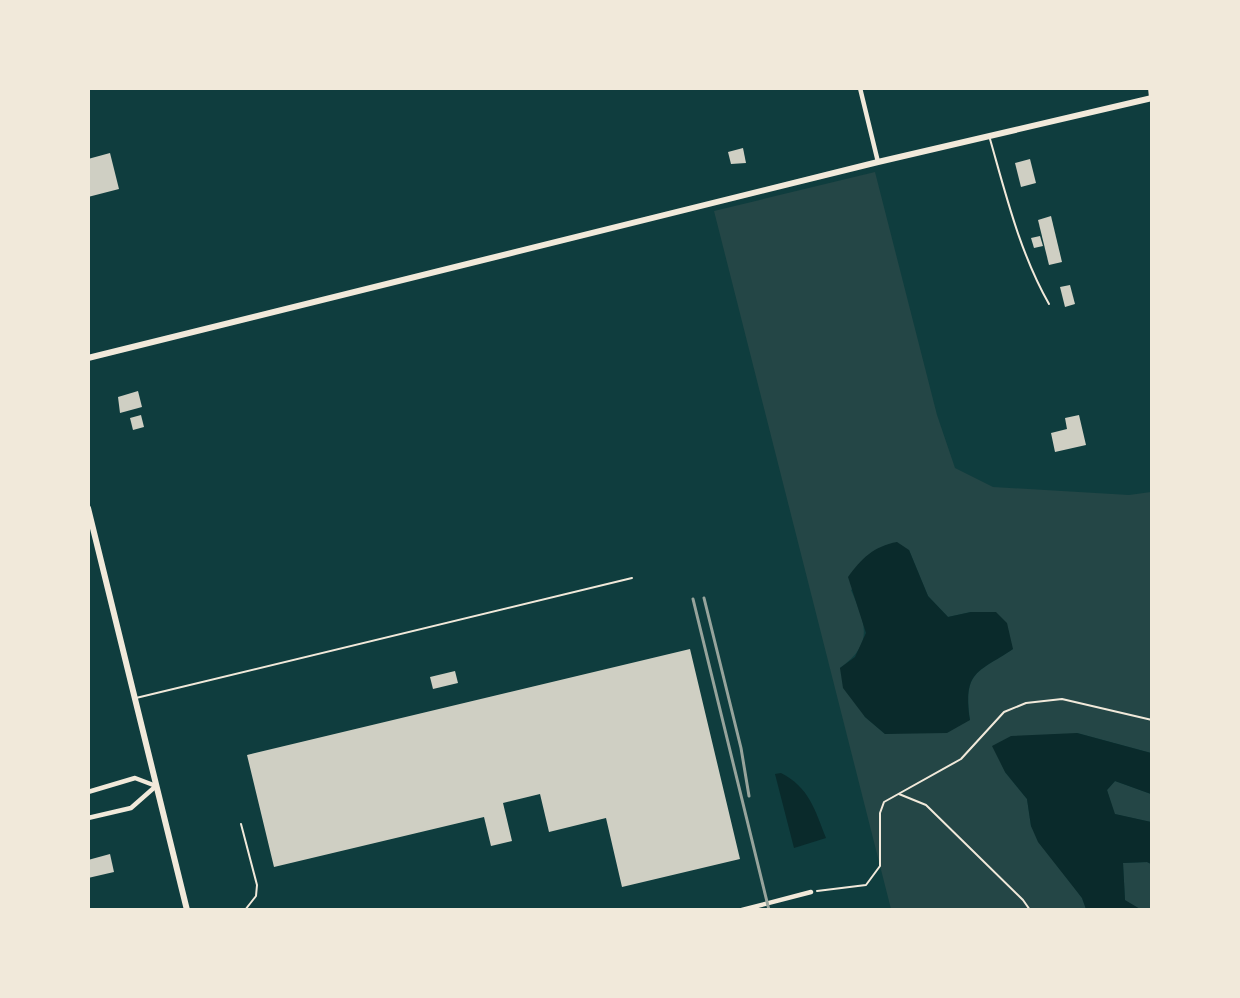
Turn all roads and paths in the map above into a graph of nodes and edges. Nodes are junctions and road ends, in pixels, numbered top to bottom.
1 (860, 88) edge
2 (1149, 88) edge
3 (1151, 98) edge
4 (989, 136) junction
5 (878, 162) junction
6 (1049, 304) dead end
7 (88, 358) edge
8 (88, 508) edge
9 (632, 578) dead end
10 (135, 699) junction
11 (1152, 720) edge
12 (156, 786) junction
13 (88, 792) edge
14 (899, 794) junction
15 (88, 818) edge
16 (241, 824) dead end
17 (811, 892) joint
18 (187, 909) edge
19 (245, 909) edge
20 (742, 909) edge
21 (1030, 909) edge

1 - 5 street
2 - 3 lane
3 - 4 street
4 - 5 street
4 - 6 lane
5 - 7 street
8 - 10 street
9 - 10 lane
10 - 12 street
11 - 14 path
12 - 13 street
12 - 15 street
12 - 18 street
14 - 17 path
14 - 21 path
16 - 19 lane
17 - 20 street

